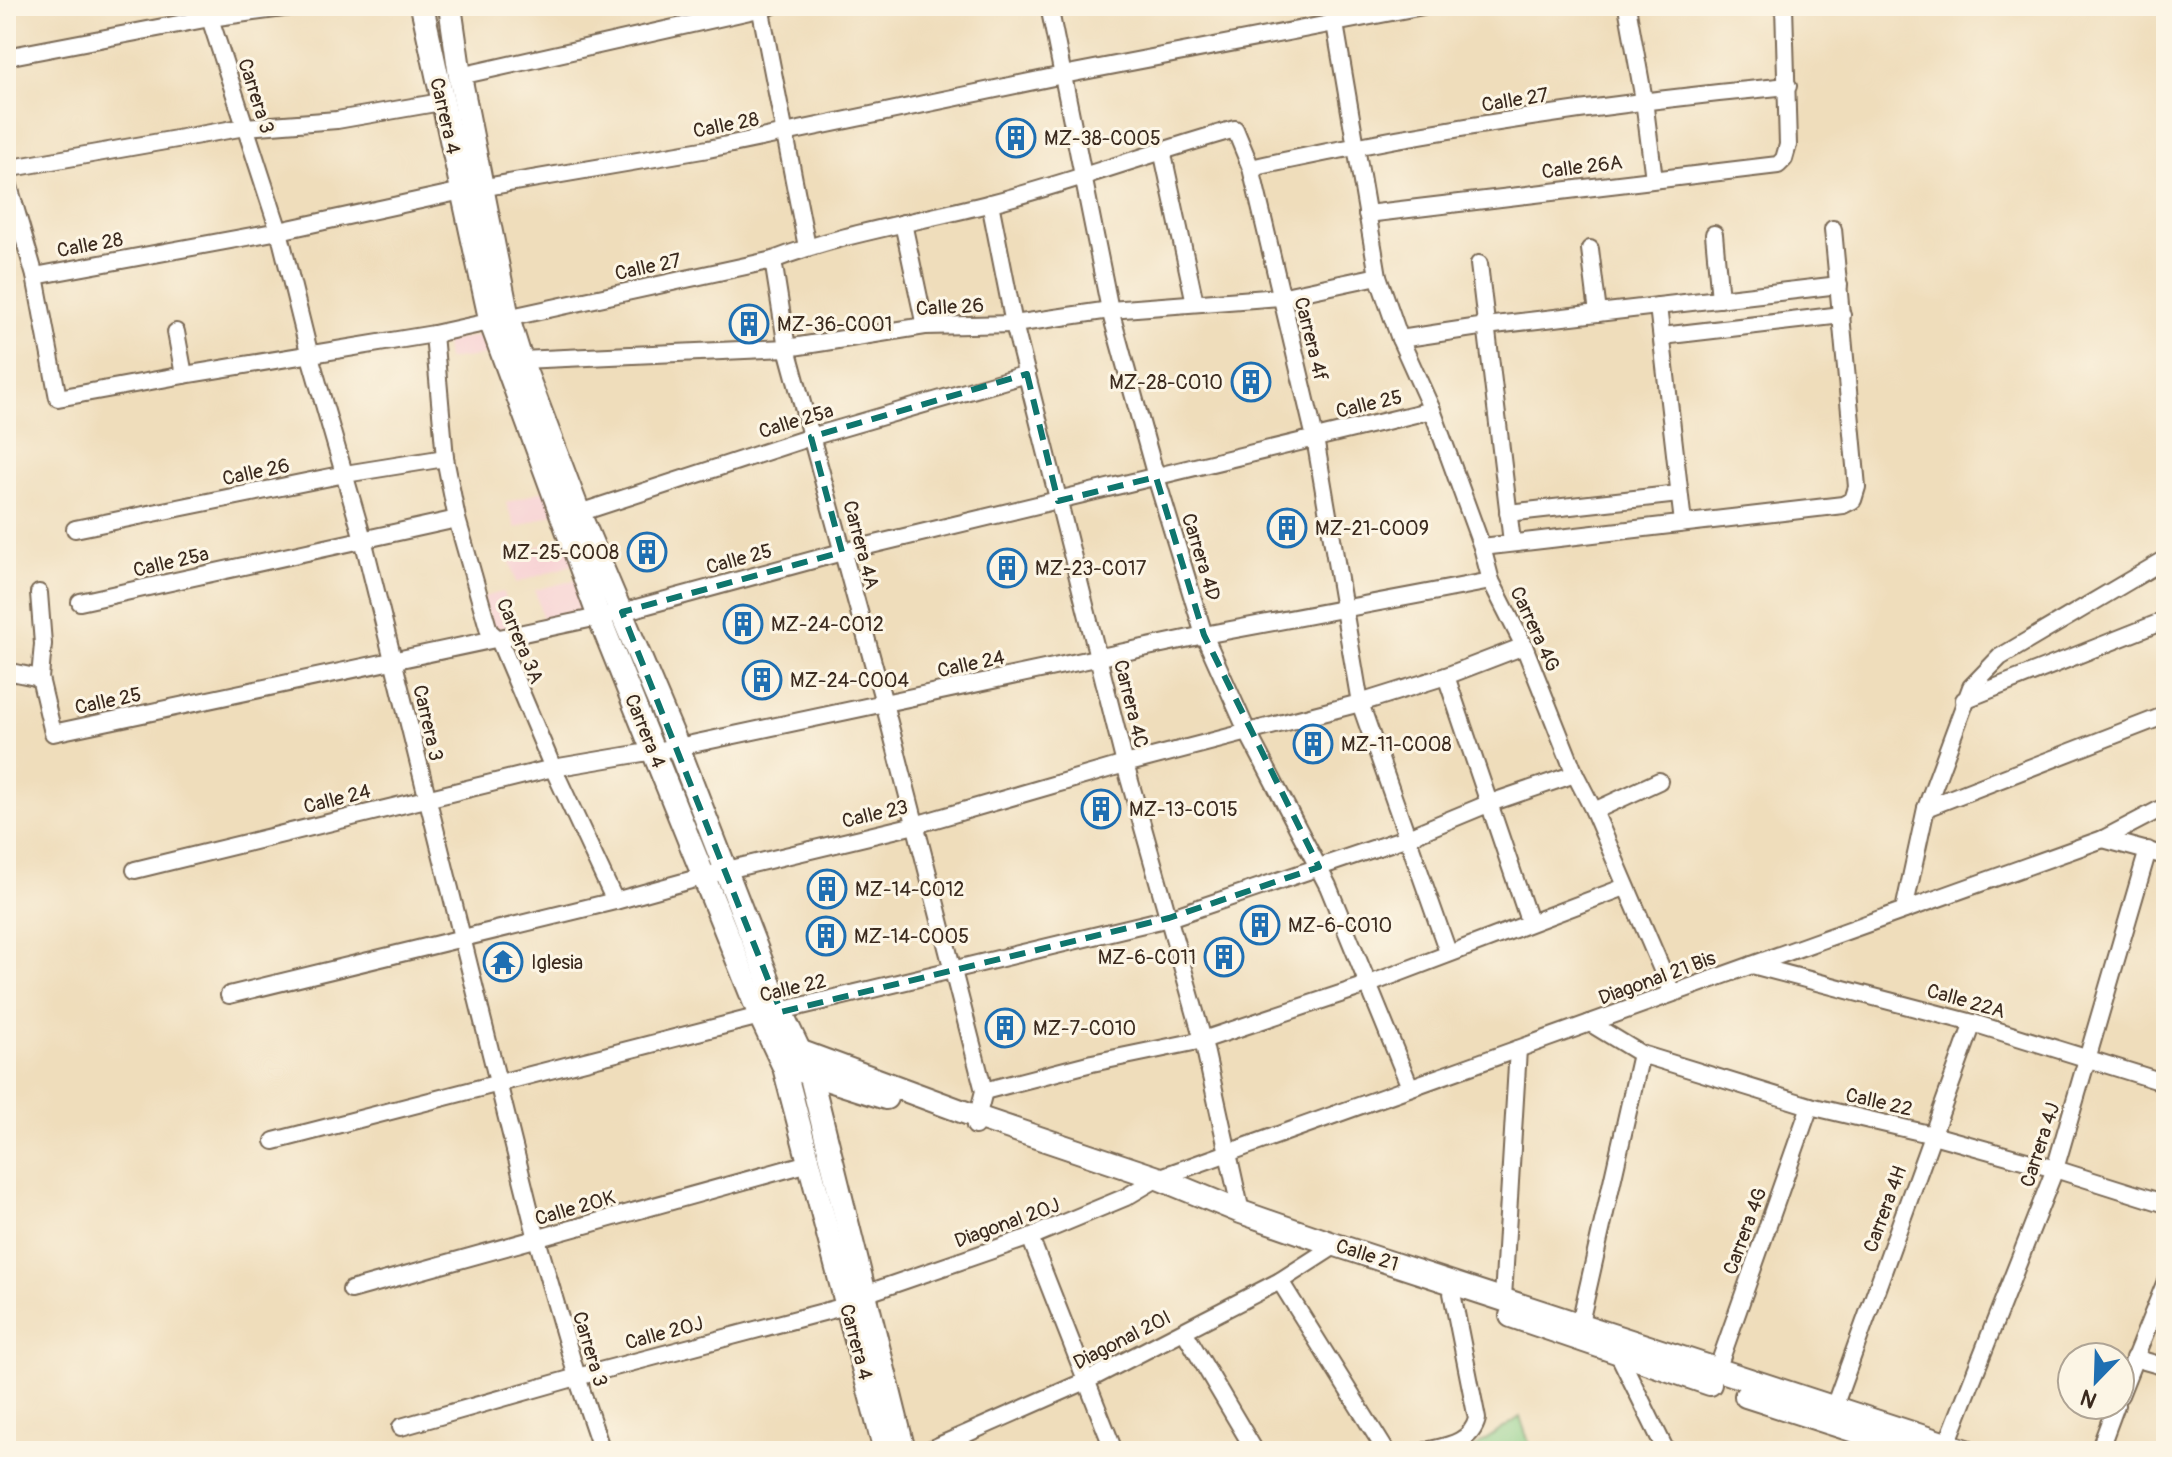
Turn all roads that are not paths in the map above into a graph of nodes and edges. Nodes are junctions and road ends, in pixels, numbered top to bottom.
1 (298, 6) edge
2 (422, 6) edge
3 (450, 6) edge
4 (1049, 6) edge
5 (1423, 6) edge
6 (1627, 6) edge
7 (1784, 6) edge
8 (764, 7) edge
9 (208, 12) edge
10 (1334, 14) edge
11 (6, 57) edge
12 (1063, 75) junction
13 (460, 76) junction
14 (1788, 86) junction
15 (1644, 100) junction
16 (441, 102) junction
17 (245, 127) junction
18 (1235, 129) joint
19 (784, 134) junction
20 (1355, 145) junction
21 (1162, 150) junction
22 (1251, 168) junction
23 (6, 169) edge
24 (6, 176) edge
25 (1083, 177) junction
26 (1654, 179) junction
27 (473, 190) junction
28 (990, 203) junction
29 (1367, 214) junction
30 (903, 223) junction
31 (1833, 229) dead end
32 (279, 231) junction
33 (1714, 234) dead end
34 (807, 247) junction
35 (1590, 249) dead end
36 (773, 260) junction
37 (1479, 264) dead end
38 (35, 276) junction
39 (1378, 276) junction
40 (1839, 285) junction
41 (1280, 297) junction
42 (1720, 299) junction
43 (1195, 303) junction
44 (1658, 306) junction
45 (1110, 310) junction
46 (1598, 313) junction
47 (1842, 315) junction
48 (500, 321) junction
49 (1014, 324) junction
50 (925, 326) junction
51 (1486, 326) junction
52 (176, 332) dead end
53 (434, 334) junction
54 (1662, 336) junction
55 (1400, 339) junction
56 (787, 348) junction
57 (310, 356) junction
58 (521, 360) junction
59 (1027, 374) junction
60 (184, 375) junction
61 (1432, 410) junction
62 (811, 437) junction
63 (1315, 438) junction
64 (445, 458) junction
65 (345, 474) junction
66 (1156, 477) junction
67 (1679, 494) junction
68 (1058, 501) junction
69 (579, 513) junction
70 (1508, 513) junction
71 (457, 519) junction
72 (1683, 523) junction
73 (75, 529) dead end
74 (363, 539) junction
75 (1512, 542) junction
76 (1482, 547) junction
77 (842, 552) junction
78 (2166, 559) edge
79 (1491, 581) junction
80 (39, 593) dead end
81 (80, 602) dead end
82 (1343, 611) junction
83 (622, 612) junction
84 (599, 617) junction
85 (2166, 620) edge
86 (1204, 635) junction
87 (499, 640) junction
88 (1524, 646) junction
89 (1098, 657) junction
90 (393, 660) junction
91 (6, 671) edge
92 (1446, 676) junction
93 (40, 678) junction
94 (1964, 700) junction
95 (884, 703) junction
96 (1360, 703) junction
97 (2166, 715) edge
98 (1247, 731) junction
99 (678, 747) junction
100 (653, 751) junction
101 (1125, 764) junction
102 (553, 768) junction
103 (1575, 774) junction
104 (1659, 781) dead end
105 (425, 798) junction
106 (1490, 803) junction
107 (2166, 806) edge
108 (1926, 808) junction
109 (1594, 811) junction
110 (915, 825) junction
111 (1408, 837) junction
112 (2103, 839) junction
113 (2148, 850) junction
114 (2166, 856) edge
115 (1319, 867) junction
116 (135, 870) dead end
117 (716, 873) junction
118 (1625, 887) junction
119 (615, 901) junction
120 (1904, 910) junction
121 (1169, 918) junction
122 (1529, 921) junction
123 (462, 938) junction
124 (1448, 952) junction
125 (1752, 965) junction
126 (954, 971) junction
127 (1367, 985) junction
128 (1672, 993) junction
129 (229, 995) dead end
130 (770, 1014) junction
131 (1590, 1023) junction
132 (1973, 1023) junction
133 (1203, 1040) junction
134 (774, 1044) joint
135 (1518, 1049) junction
136 (1641, 1054) junction
137 (791, 1058) junction
138 (2088, 1059) junction
139 (810, 1073) junction
140 (497, 1083) junction
141 (2166, 1083) edge
142 (1410, 1087) junction
143 (984, 1091) junction
144 (1810, 1106) junction
145 (977, 1123) junction
146 (1933, 1135) junction
147 (274, 1141) dead end
148 (1228, 1152) junction
149 (809, 1163) junction
150 (2055, 1169) junction
151 (1152, 1183) junction
152 (2166, 1204) edge
153 (1241, 1212) junction
154 (1030, 1237) junction
155 (537, 1239) junction
156 (1332, 1249) junction
157 (1280, 1281) junction
158 (2166, 1281) edge
159 (351, 1290) dead end
160 (1452, 1293) junction
161 (1503, 1298) junction
162 (856, 1300) junction
163 (1580, 1323) junction
164 (1184, 1331) junction
165 (1614, 1344) junction
166 (2136, 1353) edge
167 (2136, 1359) edge
168 (2166, 1367) edge
169 (1717, 1370) junction
170 (577, 1377) junction
171 (1088, 1380) junction
172 (1834, 1407) junction
173 (2110, 1421) edge
174 (401, 1427) dead end
175 (1957, 1448) edge
176 (885, 1450) edge
177 (602, 1451) edge
178 (927, 1451) edge
179 (1114, 1451) edge
180 (1255, 1451) edge
181 (1386, 1451) edge
182 (1426, 1451) edge
183 (1666, 1451) edge
184 (1917, 1451) edge
185 (2099, 1451) edge

1 - 9 street
2 - 16 main road, Carrera 4
3 - 13 main road, Carrera 4
4 - 12 street, Carrera 4D
5 - 10 street, Calle 28
6 - 15 street
7 - 14 street
8 - 13 street
8 - 19 street
9 - 11 street
9 - 17 street, Carrera 3
10 - 12 street, Calle 28
10 - 20 street
12 - 19 street, Calle 28
12 - 25 street, Carrera 4D
13 - 27 main road, Carrera 4
14 - 15 street, Calle 27
14 - 26 street, Calle 26A
15 - 20 street, Calle 27
15 - 26 street
16 - 17 street
16 - 27 main road, Carrera 4
17 - 23 street
17 - 32 street, Carrera 3
18 - 21 street, Calle 27
18 - 22 street, Carrera 4f
19 - 27 street, Calle 28
19 - 34 street
20 - 22 street, Calle 27
20 - 29 street
21 - 25 street, Calle 27
21 - 43 street
22 - 41 street, Carrera 4f
24 - 38 street
25 - 28 street, Calle 27
25 - 45 street, Carrera 4D
26 - 29 street, Calle 26A
27 - 32 street, Calle 28
27 - 48 main road, Carrera 4
28 - 30 street, Calle 27
28 - 49 street, Carrera 4C
29 - 39 street, Carrera 4G
30 - 34 street, Calle 27
30 - 50 street
31 - 40 street
32 - 38 street, Calle 28
32 - 57 street, Carrera 3
33 - 42 street
34 - 36 street, Calle 27
35 - 46 street
36 - 48 street, Calle 27
36 - 56 street, Carrera 4A
37 - 51 street
38 - 60 street, Calle 27
39 - 41 street, Calle 26
39 - 55 street, Carrera 4G
40 - 42 street
40 - 47 street
41 - 43 street, Calle 26
41 - 63 street, Carrera 4f
42 - 44 street
43 - 45 street, Calle 26
44 - 46 street
44 - 54 street
45 - 49 street, Calle 26
45 - 66 street, Carrera 4D
46 - 51 street
47 - 54 street
47 - 72 street
48 - 53 street, Calle 27
48 - 58 main road, Carrera 4
48 - 84 main road, Carrera 4
49 - 50 street, Calle 26
49 - 59 street, Carrera 4C
50 - 56 street, Calle 26
51 - 55 street
51 - 70 street
52 - 60 street
53 - 57 street, Calle 27
53 - 64 street, Carrera 3A
54 - 67 street
55 - 61 street, Carrera 4G
56 - 58 street, Calle 26
56 - 62 street, Carrera 4A
57 - 60 street, Calle 27
57 - 65 street, Carrera 3
58 - 69 main road, Carrera 4
59 - 62 street, Calle 25a
59 - 68 street, Carrera 4C
61 - 63 street, Calle 25
61 - 76 street, Carrera 4G
62 - 69 street, Calle 25a
62 - 77 street, Carrera 4A
63 - 66 street, Calle 25
63 - 82 street, Carrera 4f
64 - 65 street, Calle 26
64 - 71 street, Carrera 3A
65 - 73 street, Calle 26
65 - 74 street, Carrera 3
66 - 68 street, Calle 25
66 - 86 street, Carrera 4D
67 - 70 street
67 - 72 street
68 - 77 street, Calle 25
68 - 89 street, Carrera 4C
69 - 83 main road, Carrera 4
70 - 75 street
71 - 74 street, Calle 25a
71 - 87 street, Carrera 3A
72 - 75 street
74 - 81 street, Calle 25a
74 - 90 street, Carrera 3
75 - 76 street
76 - 79 street, Carrera 4G
77 - 83 street, Calle 25
77 - 95 street, Carrera 4A
78 - 94 street
79 - 82 street, Calle 24
79 - 88 street, Carrera 4G
80 - 93 street
82 - 86 street, Calle 24
82 - 96 street, Carrera 4f
83 - 84 street, Calle 25
83 - 99 main road, Carrera 4
84 - 87 street, Calle 25
84 - 100 main road, Carrera 4
85 - 94 street
86 - 89 street, Calle 24
86 - 98 street, Carrera 4D
87 - 90 street, Calle 25
87 - 102 street, Carrera 3A
88 - 92 street, Calle 23
88 - 103 street, Carrera 4G
89 - 95 street, Calle 24
89 - 101 street, Carrera 4C
90 - 93 street, Calle 25
90 - 105 street, Carrera 3
91 - 93 street
92 - 96 street, Calle 23
92 - 106 street
94 - 108 street
95 - 99 street, Calle 24
95 - 110 street, Carrera 4A
96 - 98 street, Calle 23
96 - 111 street, Carrera 4f
97 - 108 street
98 - 101 street, Calle 23
98 - 115 street, Carrera 4D
99 - 100 street, Calle 24
99 - 117 main road, Carrera 4
100 - 102 street, Calle 24
100 - 117 main road, Carrera 4
101 - 110 street, Calle 23
101 - 121 street, Carrera 4C
102 - 105 street, Calle 24
102 - 119 street, Carrera 3A
103 - 106 street, Calle 22
103 - 109 street, Carrera 4G
104 - 109 street
105 - 116 street, Calle 24
105 - 123 street, Carrera 3
106 - 111 street, Calle 22
106 - 122 street
107 - 112 street, Diagonal 21 Bis
108 - 120 street
109 - 118 street, Carrera 4G
110 - 117 street, Calle 23
110 - 126 street, Carrera 4A
111 - 115 street, Calle 22
111 - 124 street, Carrera 4f
112 - 113 street
112 - 120 street, Diagonal 21 Bis
113 - 114 street
113 - 138 street, Carrera 4J
115 - 121 street, Calle 22
115 - 127 street, Carrera 4D
117 - 119 street, Calle 23
117 - 130 main road, Carrera 4
118 - 122 street
118 - 128 street, Carrera 4G
119 - 123 street, Calle 23
120 - 125 street, Diagonal 21 Bis
121 - 126 street, Calle 22
121 - 133 street, Carrera 4C
122 - 124 street
123 - 129 street, Calle 23
123 - 140 street, Carrera 3
124 - 127 street
125 - 128 street, Diagonal 21 Bis
125 - 132 street, Calle 22A
126 - 130 street, Calle 22
126 - 143 street, Carrera 4A
127 - 133 street
127 - 142 street, Carrera 4D
128 - 131 street, Diagonal 21 Bis
130 - 134 main road, Carrera 4
130 - 137 main road, Carrera 4
130 - 140 street, Calle 22
131 - 135 street, Diagonal 21 Bis
131 - 136 street, Calle 22
132 - 138 street, Calle 22A
132 - 146 street, Carrera 4H
133 - 143 street
133 - 148 street, Carrera 4C
134 - 137 main road, Calle 21
135 - 142 street, Diagonal 21 Bis
135 - 161 street
136 - 144 street, Calle 22
136 - 163 street
137 - 139 main road, Carrera 4
137 - 145 main road, Calle 21
137 - 149 main road, Carrera 4
138 - 141 street, Calle 22A
138 - 150 street, Carrera 4J
139 - 145 main road, Calle 21
139 - 162 main road, Carrera 4
140 - 147 street, Calle 22
140 - 155 street, Carrera 3
142 - 148 street, Diagonal 21 Bis
143 - 145 street, Carrera 4A
144 - 146 street, Calle 22
144 - 169 street, Carrera 4G
145 - 151 main road, Calle 21
146 - 150 street, Calle 22
146 - 172 street, Carrera 4H
148 - 151 street, Diagonal 21 Bis
148 - 153 street, Carrera 4C
149 - 155 street, Calle 20K
149 - 162 main road, Carrera 4
150 - 152 street, Calle 22
150 - 175 street, Carrera 4J
151 - 153 main road, Calle 21
151 - 154 street, Diagonal 20J
151 - 156 main road, Calle 21
153 - 156 main road, Calle 21
154 - 162 street, Diagonal 20J
154 - 171 street
155 - 159 street, Calle 20K
155 - 170 street, Carrera 3
156 - 157 street, Diagonal 20I
156 - 160 main road, Calle 21
156 - 161 main road, Calle 21
157 - 164 street, Diagonal 20I
157 - 181 street
158 - 166 street
160 - 165 main road, Calle 21
160 - 182 street
161 - 163 main road, Calle 21
162 - 170 street, Calle 20J
162 - 176 main road, Carrera 4
163 - 165 main road, Calle 21
164 - 171 street, Diagonal 20I
164 - 180 street
165 - 169 main road, Calle 21
165 - 183 street
165 - 184 main road, Calle 21
167 - 168 street
169 - 172 main road, Calle 21
170 - 174 street, Calle 20J
170 - 177 street, Carrera 3
171 - 178 street, Diagonal 20I
171 - 179 street
172 - 175 main road, Calle 21
173 - 185 street

